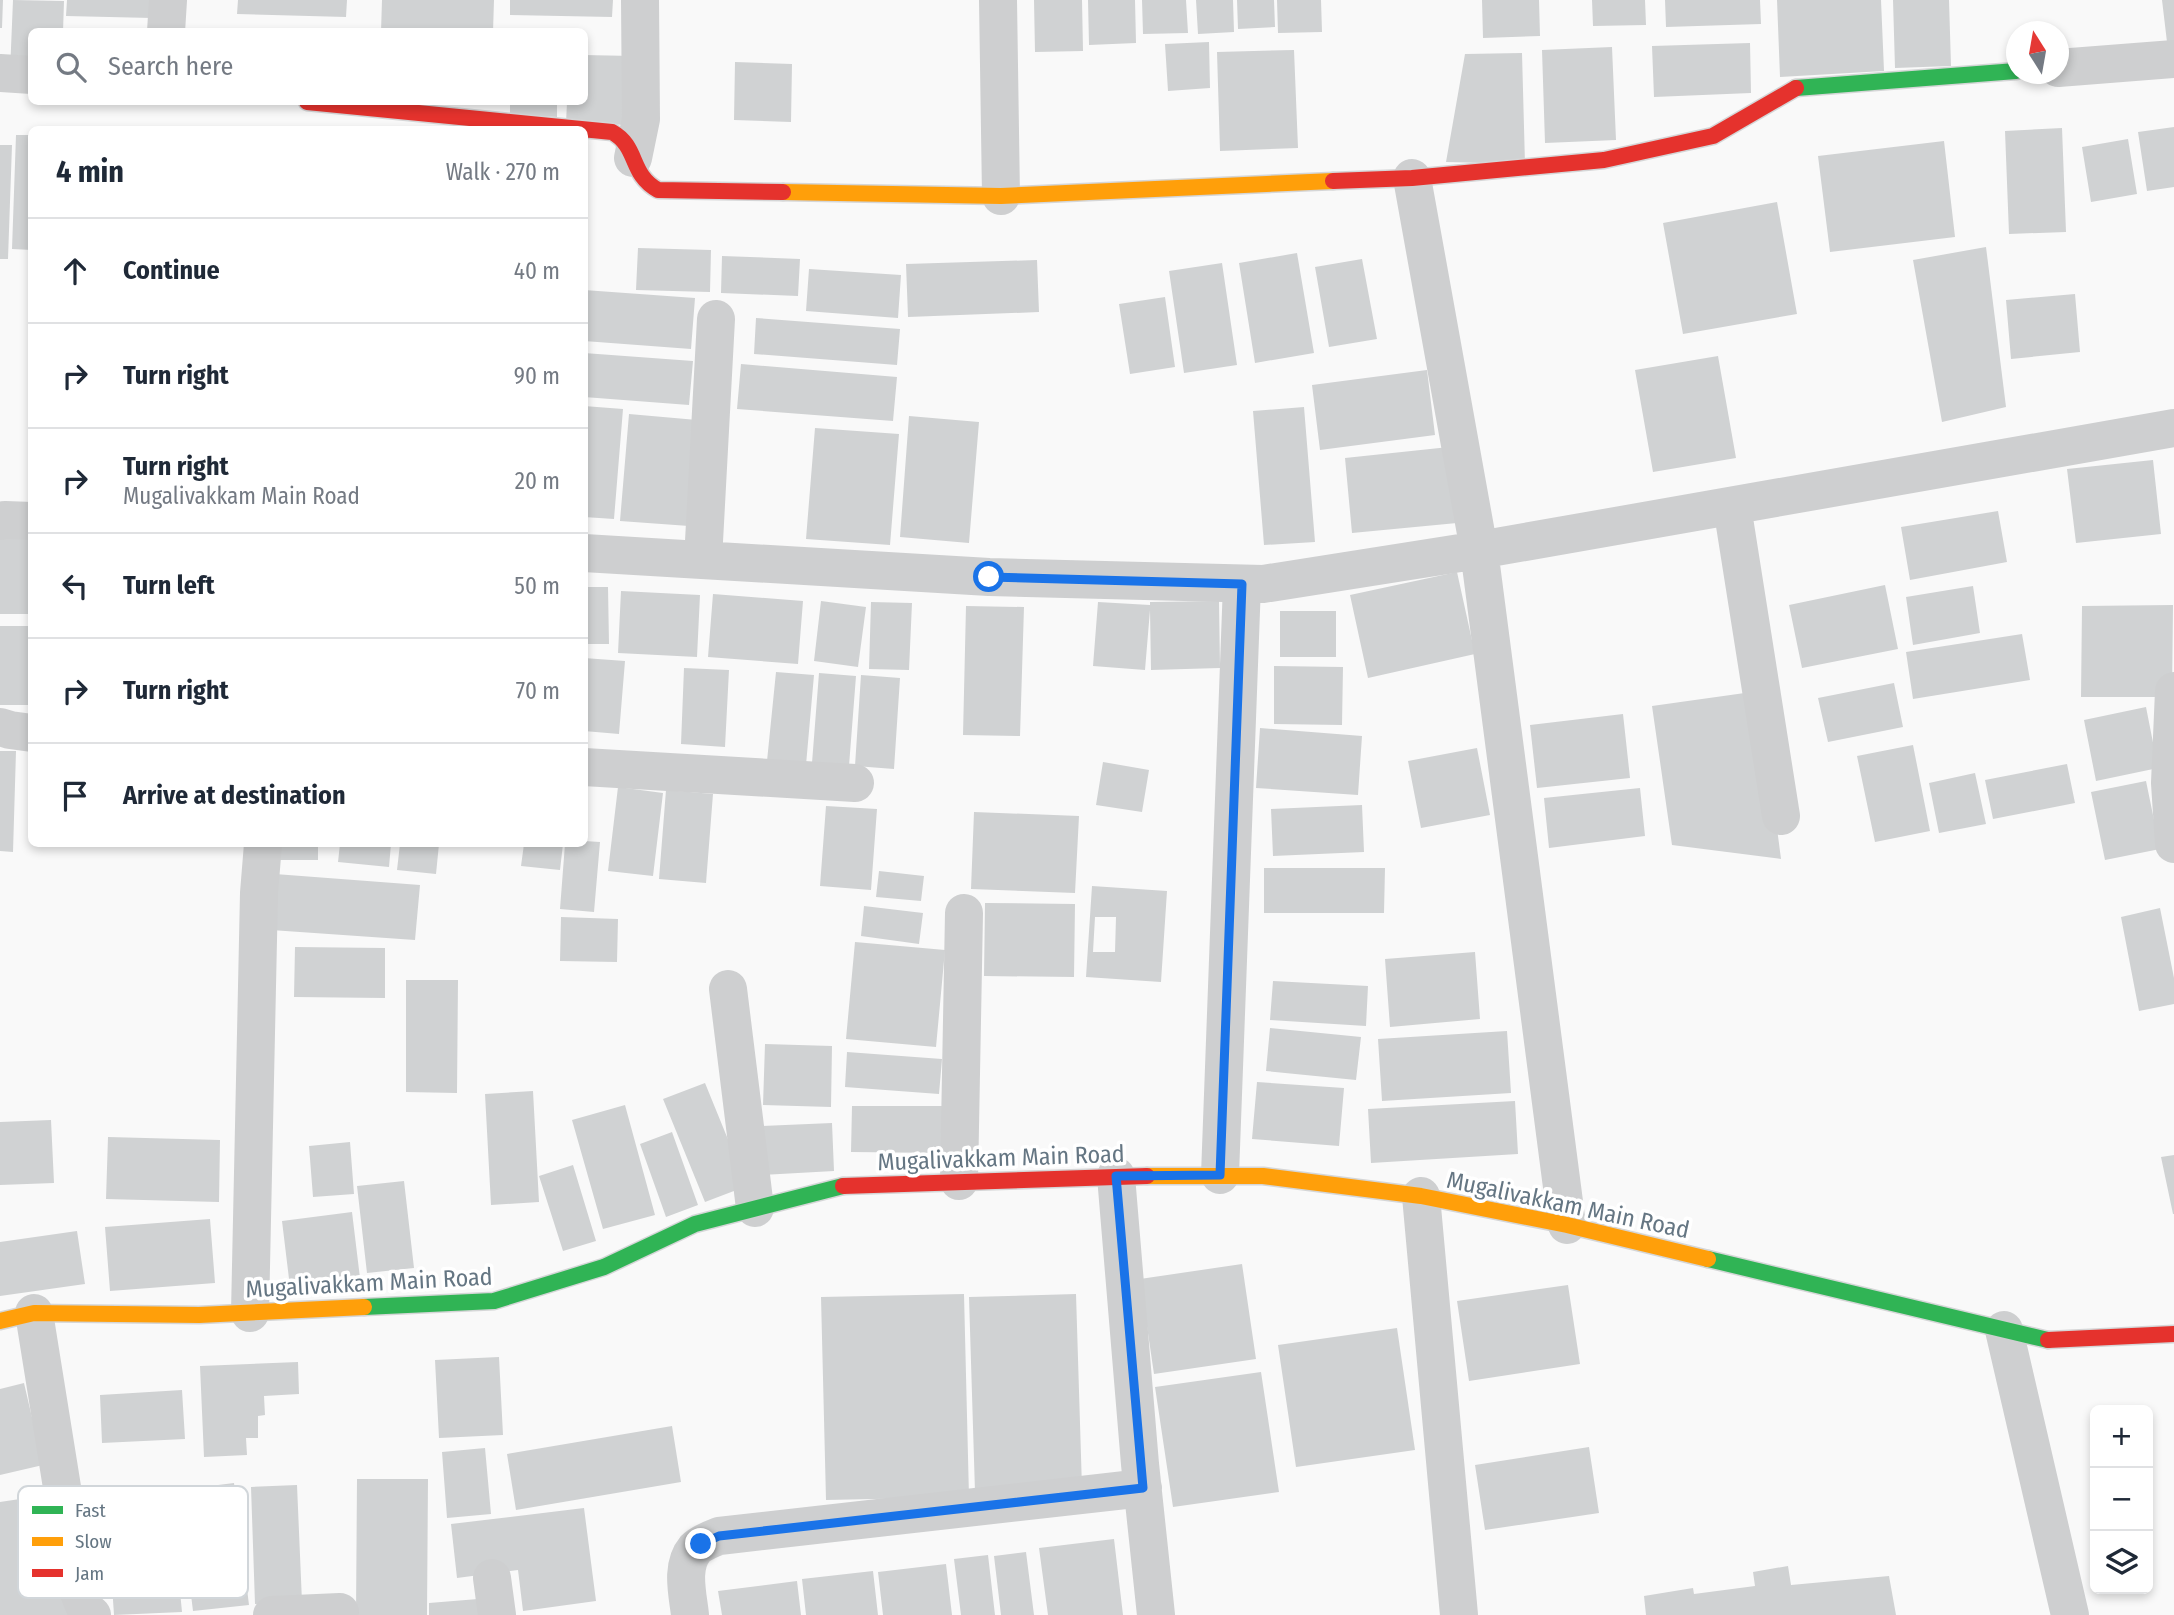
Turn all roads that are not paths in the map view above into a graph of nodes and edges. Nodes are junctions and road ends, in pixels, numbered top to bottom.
1 (168, 0) edge
2 (640, 0) edge
3 (998, 0) edge
4 (166, 28) edge
5 (2174, 59) edge
6 (2069, 67) edge
7 (0, 72) edge
8 (2006, 72) edge
9 (28, 75) edge
10 (338, 105) edge
11 (551, 126) edge
12 (588, 130) edge
13 (633, 158) junction
14 (1412, 178) junction
15 (1001, 196) junction
16 (716, 319) dead end
17 (2174, 428) edge
18 (1732, 506) junction
19 (0, 521) edge
20 (28, 521) edge
21 (1479, 550) junction
22 (588, 553) edge
23 (703, 559) junction
24 (1242, 584) junction
25 (2174, 691) edge
26 (2174, 707) edge
27 (0, 727) edge
28 (28, 732) edge
29 (588, 767) edge
30 (855, 783) dead end
31 (1781, 817) dead end
32 (2174, 844) edge
33 (263, 847) edge
34 (964, 913) dead end
35 (728, 989) dead end
36 (1220, 1175) junction
37 (1116, 1176) junction
38 (959, 1181) junction
39 (1421, 1196) junction
40 (755, 1208) junction
41 (1567, 1225) junction
42 (250, 1313) junction
43 (17, 1317) edge
44 (2004, 1330) junction
45 (2174, 1334) edge
46 (55, 1486) edge
47 (1143, 1488) junction
48 (492, 1578) dead end
49 (81, 1598) edge
50 (340, 1612) dead end
51 (92, 1615) edge
52 (272, 1615) edge
53 (497, 1615) edge
54 (690, 1615) edge
55 (1156, 1615) edge
56 (1459, 1615) edge
57 (2070, 1615) edge

1 - 4 street
2 - 13 street
3 - 15 street
5 - 6 street
7 - 9 street
8 - 14 street
10 - 11 street
12 - 13 street
13 - 15 street
14 - 15 street
14 - 21 street
16 - 23 street
17 - 18 street
18 - 21 street
18 - 31 street
19 - 20 street
21 - 24 street
21 - 41 street
22 - 23 street
23 - 24 street
24 - 36 street
25 - 26 street
26 - 32 street
27 - 28 street
29 - 30 street
33 - 42 street
34 - 38 street
35 - 40 street
36 - 37 street, Mugalivakkam Main Road
36 - 39 street, Mugalivakkam Main Road
37 - 38 street, Mugalivakkam Main Road
37 - 47 street
38 - 40 street, Mugalivakkam Main Road
39 - 41 street, Mugalivakkam Main Road
39 - 56 street
40 - 42 street, Mugalivakkam Main Road
41 - 44 street, Mugalivakkam Main Road
42 - 43 street, Mugalivakkam Main Road
43 - 46 street
44 - 45 street, Mugalivakkam Main Road
44 - 57 street
47 - 54 street
47 - 55 street
48 - 53 street
49 - 51 street
50 - 52 street

